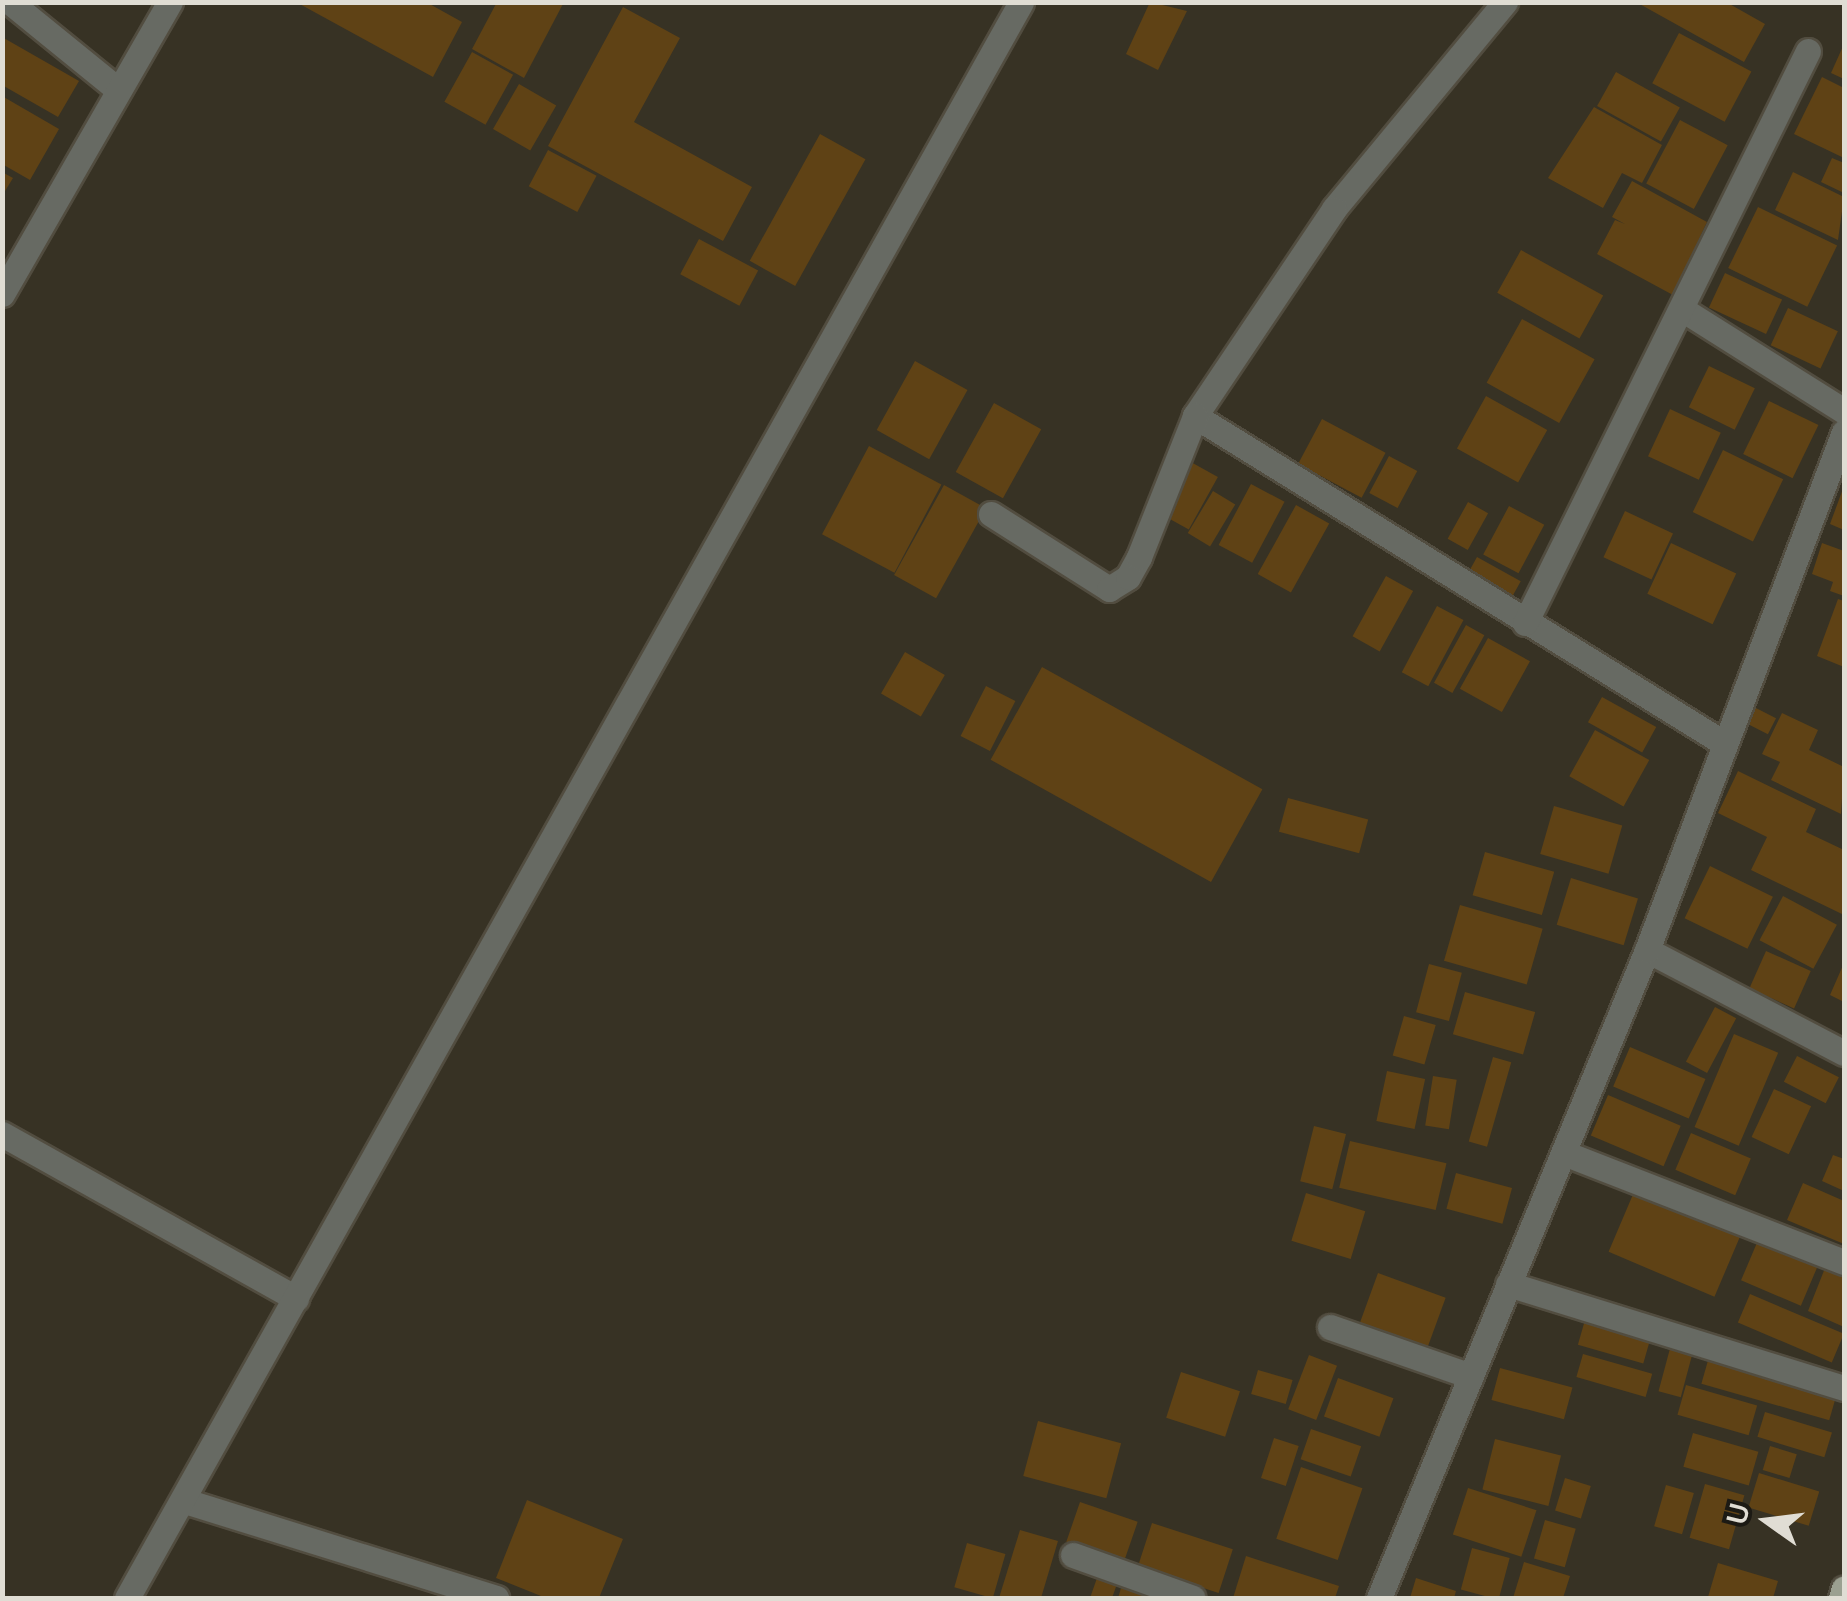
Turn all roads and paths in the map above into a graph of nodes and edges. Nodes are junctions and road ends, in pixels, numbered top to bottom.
1 (10, 2) edge
2 (170, 2) edge
3 (1022, 2) edge
4 (1506, 2) edge
5 (1808, 51) dead end
6 (118, 90) junction
7 (2, 294) edge
8 (1685, 312) junction
9 (1844, 411) edge
10 (1194, 416) junction
11 (1844, 432) edge
12 (991, 514) dead end
13 (1525, 623) junction
14 (1722, 742) junction
15 (1647, 950) junction
16 (1844, 1053) edge
17 (2, 1134) edge
18 (1564, 1153) junction
19 (1844, 1262) edge
20 (1508, 1284) junction
21 (296, 1298) junction
22 (1330, 1327) dead end
23 (1471, 1376) junction
24 (1844, 1388) edge
25 (186, 1501) junction
26 (1073, 1555) dead end
27 (1844, 1588) edge
28 (127, 1598) edge
29 (496, 1598) edge
30 (1193, 1598) edge
31 (1379, 1598) edge
32 (1841, 1598) edge

1 - 6 street
2 - 6 street
3 - 21 street
4 - 10 street
5 - 8 street
6 - 7 street
8 - 9 street
8 - 13 street
10 - 12 street
10 - 13 street
11 - 14 street
13 - 14 street
14 - 15 street
15 - 16 street
15 - 18 street
17 - 21 street
18 - 19 street
18 - 20 street
20 - 23 street
20 - 24 street
21 - 25 street
22 - 23 street
23 - 31 street
25 - 28 street
25 - 29 street
26 - 30 street
27 - 32 main road

